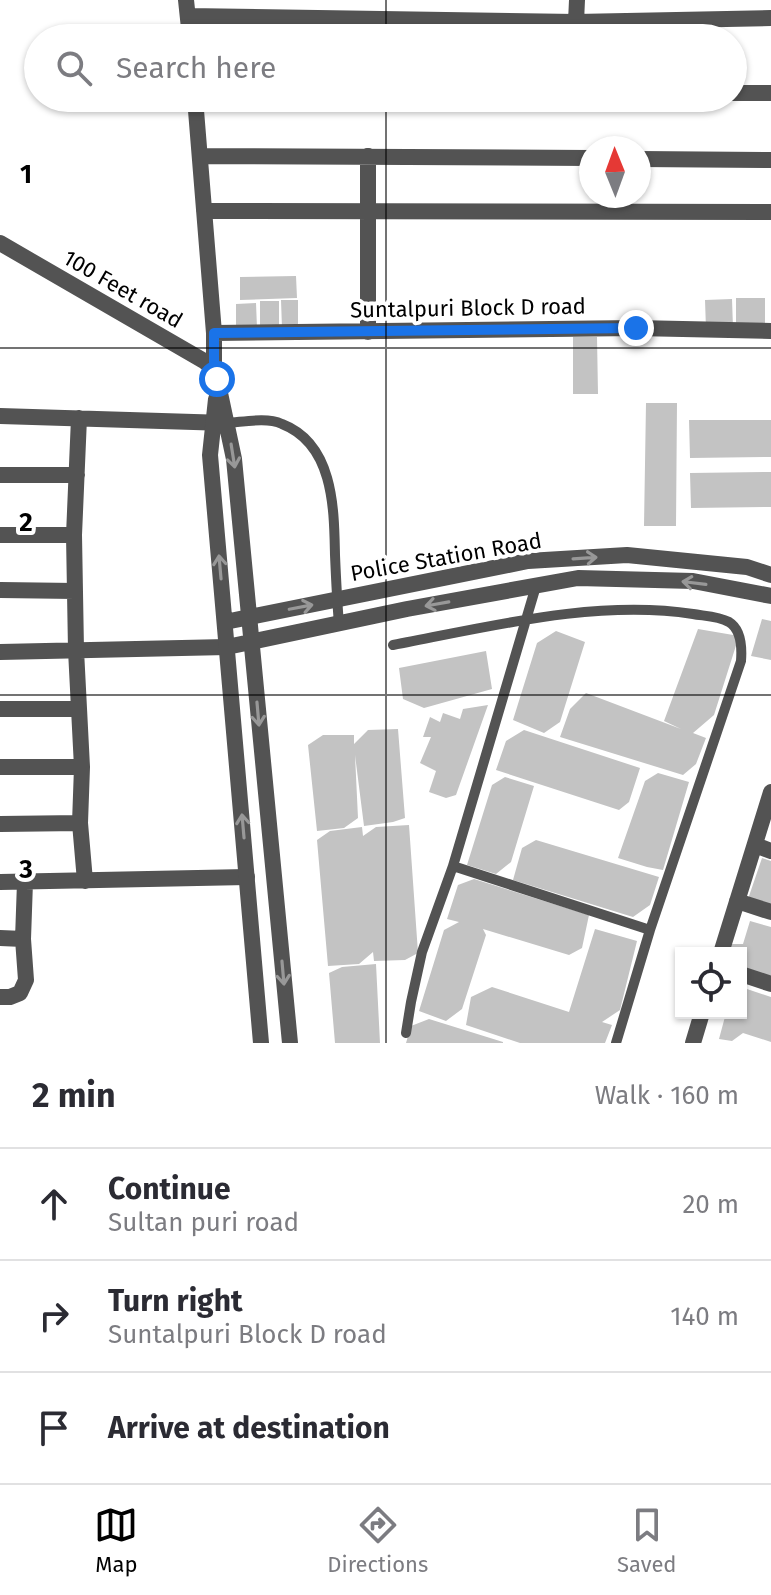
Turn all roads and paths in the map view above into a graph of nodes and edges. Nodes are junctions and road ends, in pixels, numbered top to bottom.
1 (577, 0) edge
2 (187, 8) edge
3 (771, 18) edge
4 (576, 22) junction
5 (747, 93) edge
6 (771, 93) edge
7 (196, 112) edge
8 (201, 156) junction
9 (368, 156) junction
10 (579, 158) edge
11 (651, 159) edge
12 (771, 160) edge
13 (204, 211) junction
14 (367, 211) junction
15 (771, 212) edge
16 (0, 243) edge
17 (771, 331) edge
18 (368, 332) junction
19 (214, 333) junction
20 (216, 374) junction
21 (0, 416) edge
22 (79, 418) junction
23 (220, 423) junction
24 (0, 475) edge
25 (77, 475) junction
26 (0, 535) edge
27 (74, 535) junction
28 (771, 575) edge
29 (536, 586) junction
30 (0, 590) edge
31 (75, 591) junction
32 (771, 596) edge
33 (337, 599) junction
34 (249, 617) junction
35 (525, 621) junction
36 (225, 622) junction
37 (339, 624) junction
38 (251, 642) junction
39 (393, 645) dead end
40 (227, 647) junction
41 (76, 650) junction
42 (0, 652) edge
43 (0, 709) edge
44 (79, 709) junction
45 (0, 767) edge
46 (82, 767) junction
47 (770, 796) edge
48 (80, 823) junction
49 (0, 824) edge
50 (763, 848) edge
51 (453, 866) junction
52 (247, 877) junction
53 (85, 881) junction
54 (0, 882) edge
55 (25, 882) junction
56 (737, 901) junction
57 (771, 912) edge
58 (650, 930) junction
59 (0, 938) edge
60 (23, 939) junction
61 (723, 947) edge
62 (747, 976) edge
63 (771, 984) edge
64 (0, 997) edge
65 (700, 1019) edge
66 (406, 1033) dead end
67 (261, 1043) edge
68 (290, 1043) edge
69 (616, 1043) edge
70 (693, 1043) edge

1 - 4 street
2 - 4 street
3 - 4 street
5 - 6 street
7 - 8 street
8 - 9 street
8 - 13 street
9 - 10 street
9 - 14 street
11 - 12 street
13 - 14 street
13 - 19 street
14 - 15 street
14 - 18 street
16 - 20 street, 100 Feet road
17 - 18 street, Suntalpuri Block D road
18 - 19 street, Suntalpuri Block D road
19 - 20 street
20 - 23 street
21 - 22 street
22 - 23 street
22 - 25 street
23 - 33 lane
23 -> 34 street
36 -> 23 street
24 - 25 street
25 - 27 street
26 - 27 street
27 - 31 street
33 -> 28 street, Police Station Road
32 -> 29 street, Police Station Road
29 - 35 lane
29 -> 37 street, Police Station Road
30 - 31 street
31 - 41 street
34 -> 33 street, Police Station Road
33 - 37 lane
34 - 36 street, Police Station Road
34 - 38 street
35 - 39 lane
35 - 51 lane
35 - 58 lane
36 - 40 street
37 - 38 street, Police Station Road
38 - 40 street, Police Station Road
38 -> 68 street
40 - 41 street, Police Station Road
52 -> 40 street
41 - 42 street, Police Station Road
41 - 44 street
43 - 44 street
44 - 46 street
45 - 46 street
46 - 48 street
47 - 50 street
48 - 49 street
48 - 53 street
50 - 56 street
51 - 58 lane
51 - 66 lane
52 - 53 street
52 - 67 street
53 - 55 street
54 - 55 street
55 - 60 street
56 - 57 street
56 - 61 street
58 - 69 lane
59 - 60 street
60 - 64 street
62 - 63 street
65 - 70 street

